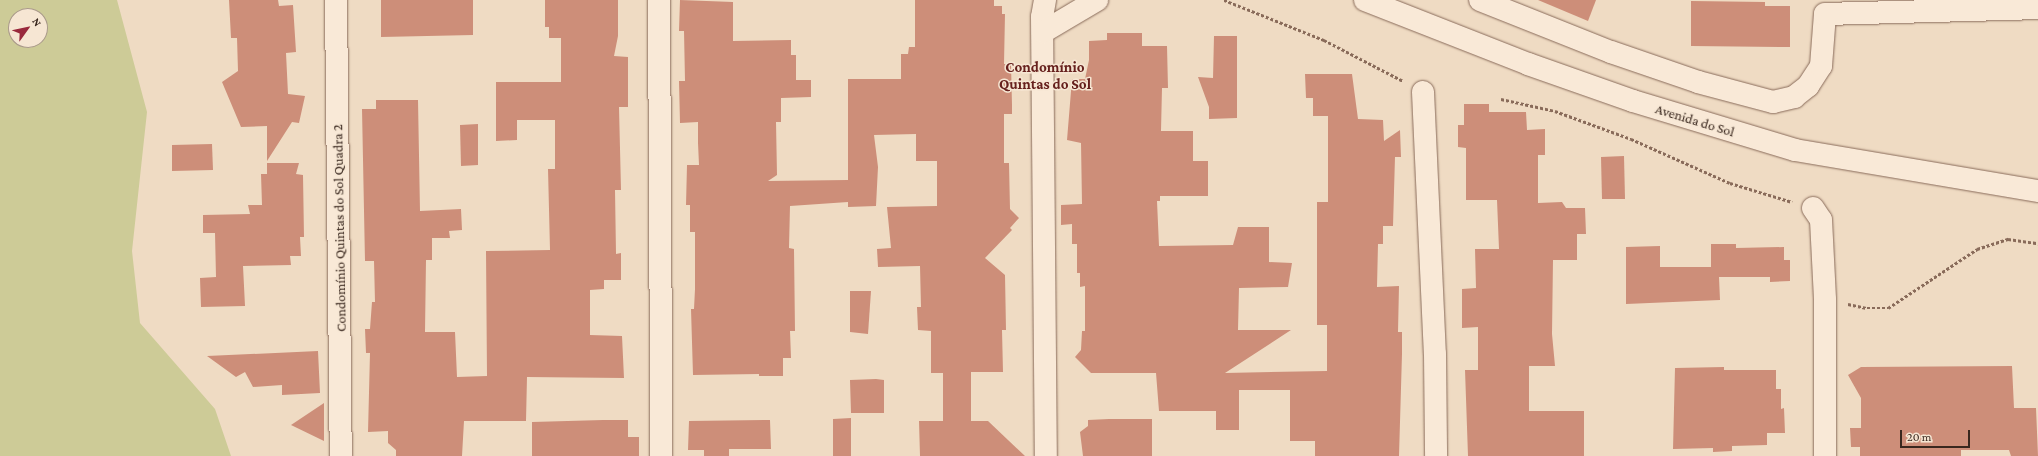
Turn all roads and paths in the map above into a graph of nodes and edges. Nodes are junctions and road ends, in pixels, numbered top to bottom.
1 (336, 0) edge
2 (658, 0) edge
3 (1097, 0) edge
4 (1224, 0) edge
5 (1365, 0) edge
6 (1480, 0) edge
7 (1825, 7) edge
8 (2038, 8) edge
9 (1040, 10) edge
10 (1423, 92) joint
11 (1502, 99) dead end
12 (2038, 191) edge
13 (1812, 208) joint
14 (2038, 243) edge
15 (1825, 300) junction
16 (341, 456) edge
17 (661, 456) edge
18 (1046, 456) edge
19 (1436, 456) edge
20 (1825, 456) edge

1 - 16 street, Condomínio Quintas do Sol Quadra 2
2 - 17 street
3 - 9 street
4 - 10 path
5 - 12 street, Avenida do Sol
6 - 7 street
7 - 8 street
9 - 18 street
10 - 19 street
11 - 13 path
13 - 15 street
14 - 15 path
15 - 20 street

